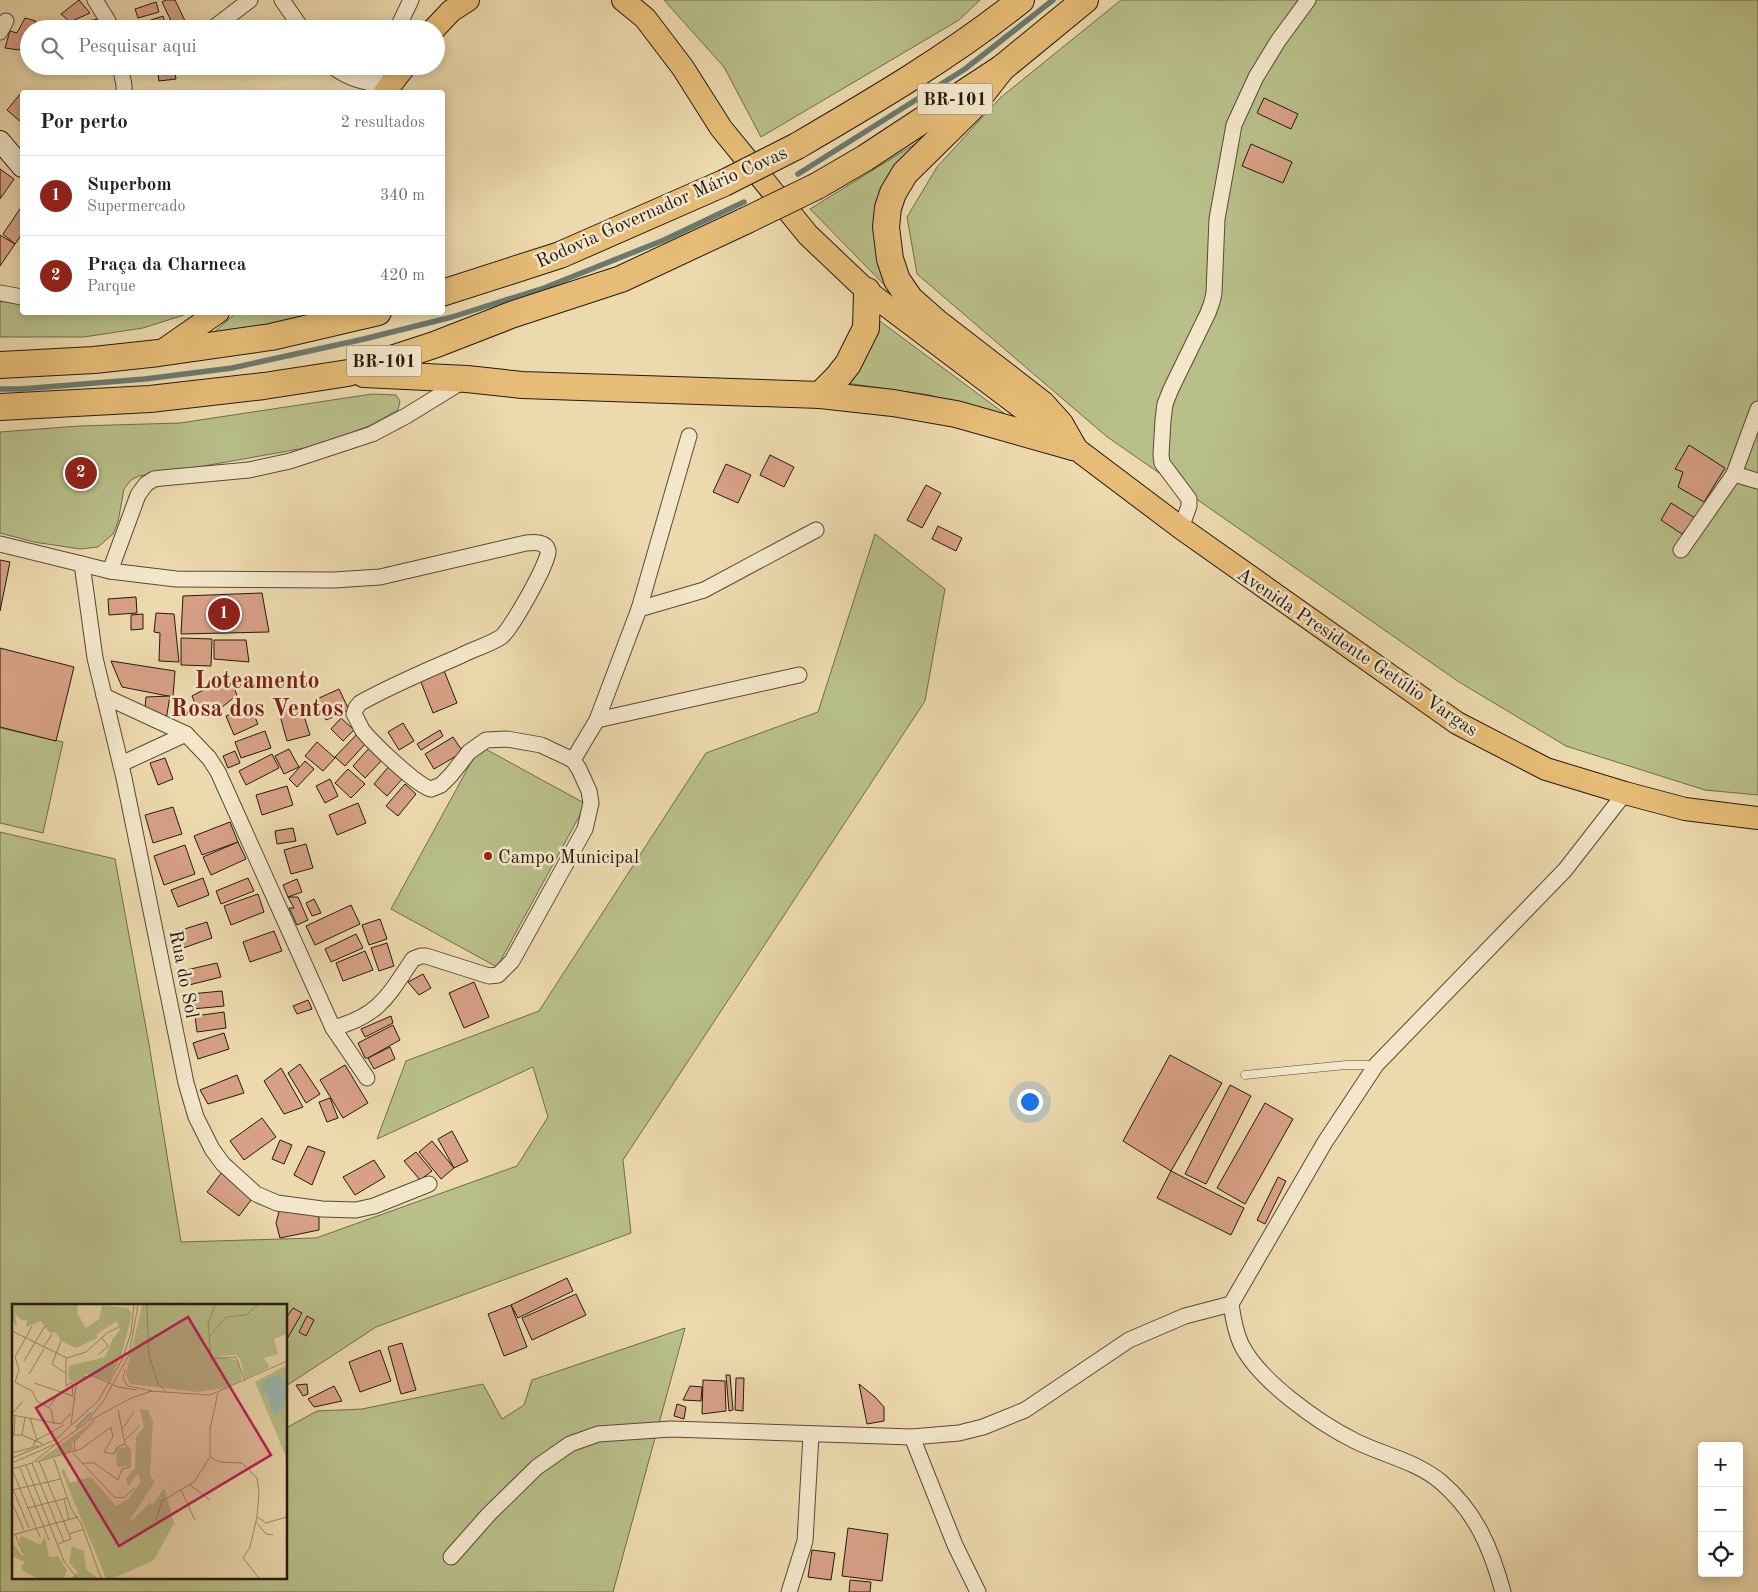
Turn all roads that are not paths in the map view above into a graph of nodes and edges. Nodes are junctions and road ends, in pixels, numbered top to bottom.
1 (95, 0) edge
2 (250, 0) edge
3 (282, 0) edge
4 (411, 0) edge
5 (468, 0) edge
6 (623, 0) edge
7 (1020, 0) edge
8 (1085, 0) edge
9 (1308, 0) edge
10 (107, 20) edge
11 (224, 20) edge
12 (296, 20) edge
13 (401, 20) edge
14 (442, 20) edge
15 (1002, 68) junction
16 (122, 75) edge
17 (346, 75) edge
18 (392, 75) edge
19 (381, 82) edge
20 (124, 90) edge
21 (0, 141) edge
22 (20, 165) edge
23 (445, 292) edge
24 (867, 292) junction
25 (0, 293) edge
26 (20, 297) edge
27 (214, 315) edge
28 (365, 315) edge
29 (0, 347) edge
30 (159, 353) junction
31 (62, 361) junction
32 (0, 366) edge
33 (348, 373) junction
34 (467, 379) junction
35 (820, 395) junction
36 (0, 407) edge
37 (1758, 409) edge
38 (689, 436) dead end
39 (1073, 447) junction
40 (1734, 474) junction
41 (1758, 481) edge
42 (1181, 528) junction
43 (816, 530) dead end
44 (0, 544) edge
45 (1681, 550) dead end
46 (82, 564) junction
47 (110, 571) junction
48 (639, 609) junction
49 (799, 675) dead end
50 (104, 696) junction
51 (597, 720) junction
52 (186, 734) junction
53 (573, 760) junction
54 (121, 764) junction
55 (1625, 793) junction
56 (1758, 818) edge
57 (333, 1028) junction
58 (1376, 1065) junction
59 (1245, 1075) dead end
60 (367, 1078) dead end
61 (429, 1184) dead end
62 (1231, 1304) junction
63 (811, 1435) junction
64 (912, 1437) junction
65 (450, 1557) dead end
66 (789, 1592) edge
67 (978, 1592) edge
68 (1504, 1592) edge

1 - 10 street
2 - 11 street
3 - 12 street
4 - 13 street
5 - 14 main road
6 - 24 main road, Avenida Presidente Getúlio Vargas
7 - 23 highway, Rodovia Governador Mário Covas / BR-101, bridge
8 - 15 highway, BR-101
9 - 42 street
15 - 33 highway, BR-101, bridge
15 - 39 highway
16 - 20 street
17 - 19 street
18 - 19 main road
21 - 22 street
24 - 35 highway
24 - 39 main road, Avenida Presidente Getúlio Vargas
25 - 26 street
27 - 30 main road
28 - 30 highway, BR-101
29 - 31 highway
30 - 31 highway, BR-101
31 - 32 highway, BR-101
33 - 34 highway
33 - 36 highway, BR-101
34 - 35 highway
34 - 47 street
35 - 39 highway
37 - 40 street
38 - 48 street
39 - 42 main road, Avenida Presidente Getúlio Vargas
40 - 41 street
40 - 45 street
42 - 55 main road, Avenida Presidente Getúlio Vargas
43 - 48 street
44 - 46 street
46 - 47 street
46 - 50 street, Rua do Sol
47 - 53 street
48 - 51 street
49 - 51 street
50 - 52 street
50 - 54 street, Rua do Sol
51 - 53 street
52 - 54 street
52 - 57 street
53 - 57 street
54 - 61 street, Rua do Sol
55 - 56 main road, Avenida Presidente Getúlio Vargas
55 - 58 street
57 - 60 street
58 - 59 lane
58 - 62 street
62 - 64 street
62 - 68 street
63 - 64 street
63 - 65 street
63 - 66 street
64 - 67 street

